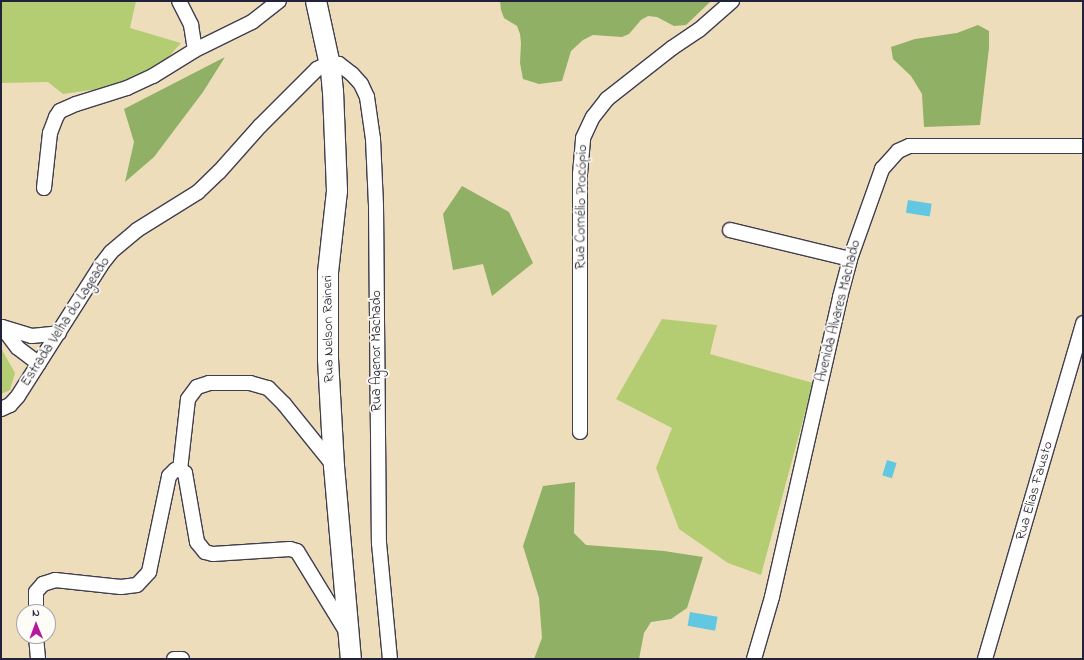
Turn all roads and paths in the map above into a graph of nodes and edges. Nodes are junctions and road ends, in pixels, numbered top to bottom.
1 (179, 1) edge
2 (279, 1) edge
3 (316, 1) edge
4 (732, 1) edge
5 (195, 50) junction
6 (329, 63) junction
7 (1083, 146) edge
8 (44, 188) dead end
9 (730, 230) dead end
10 (850, 259) junction
11 (1083, 323) edge
12 (1, 326) edge
13 (59, 333) junction
14 (39, 364) junction
15 (1, 409) edge
16 (580, 432) dead end
17 (334, 466) junction
18 (180, 470) junction
19 (36, 604) edge
20 (349, 637) junction
21 (37, 644) edge
22 (38, 659) edge
23 (174, 659) edge
24 (182, 659) edge
25 (351, 659) edge
26 (390, 659) edge
27 (754, 659) edge
28 (985, 659) edge

1 - 5 street
2 - 5 street
3 - 6 main road, Rua Nelson Raineri
4 - 16 street, Rua Cornélio Procópio
5 - 8 street
6 - 13 street, Estrada Velha do Lageado
6 - 17 main road, Rua Nelson Raineri
6 - 26 street, Rua Agenor Machado
7 - 10 street, Avenida Alvares Machado
9 - 10 street
10 - 27 street, Avenida Alvares Machado
11 - 28 street, Rua Elias Fausto
12 - 13 street
12 - 14 street
13 - 14 street, Estrada Velha do Lageado
14 - 15 street, Estrada Velha do Lageado
17 - 18 street
17 - 20 main road, Rua Nelson Raineri
18 - 19 street
18 - 20 street
20 - 25 main road, Rua Nelson Raineri
21 - 22 street
23 - 24 street

